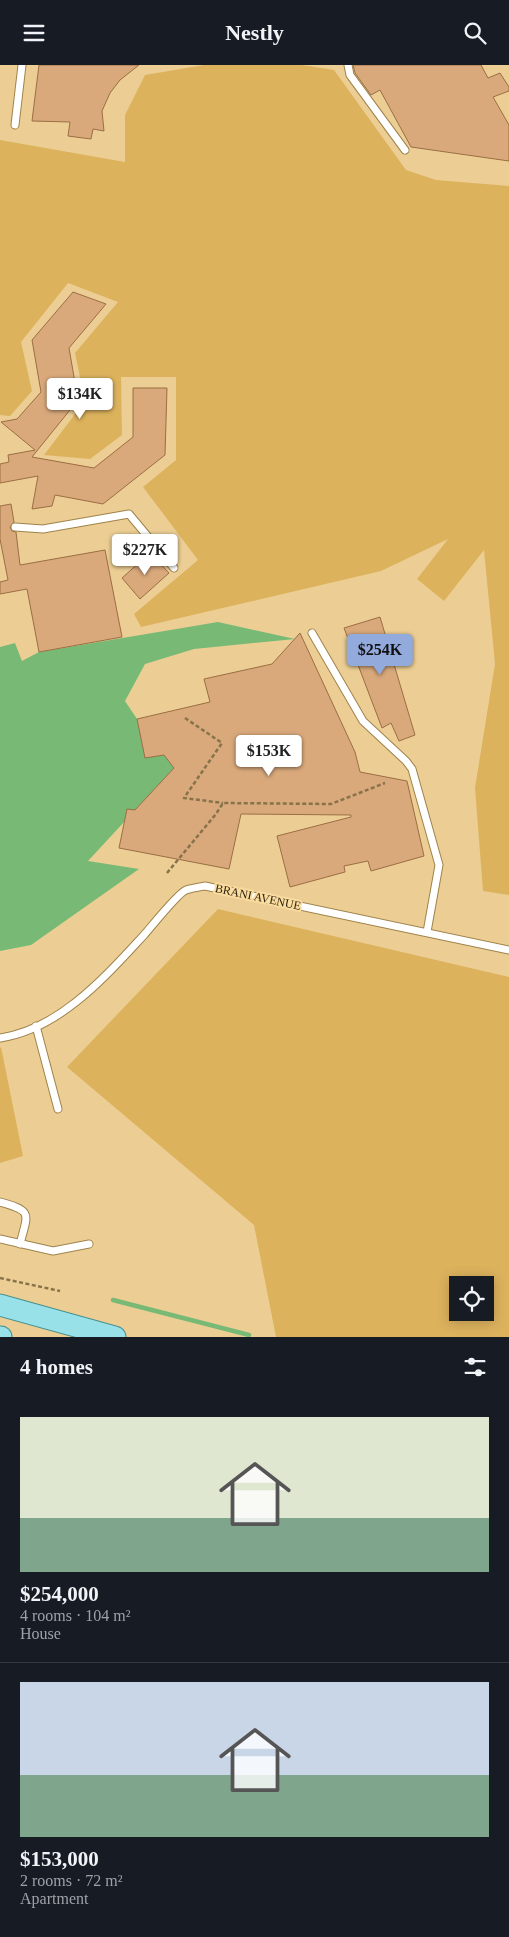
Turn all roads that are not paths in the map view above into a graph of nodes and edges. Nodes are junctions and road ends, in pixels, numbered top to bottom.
1 (22, 65) edge
2 (348, 65) edge
3 (15, 125) dead end
4 (405, 150) dead end
5 (15, 527) dead end
6 (174, 568) dead end
7 (312, 633) dead end
8 (428, 932) junction
9 (509, 950) edge
10 (36, 1026) junction
11 (0, 1038) edge
12 (58, 1109) dead end
13 (0, 1202) edge
14 (0, 1239) edge
15 (20, 1244) junction
16 (89, 1244) dead end
17 (0, 1305) edge
18 (115, 1337) edge

1 - 3 lane
2 - 4 lane
5 - 6 lane
7 - 8 lane
8 - 9 lane, BRANI AVENUE
8 - 10 lane, BRANI AVENUE
10 - 11 lane, BRANI AVENUE
10 - 12 lane
13 - 15 lane
14 - 15 lane
15 - 16 lane
17 - 18 main road

